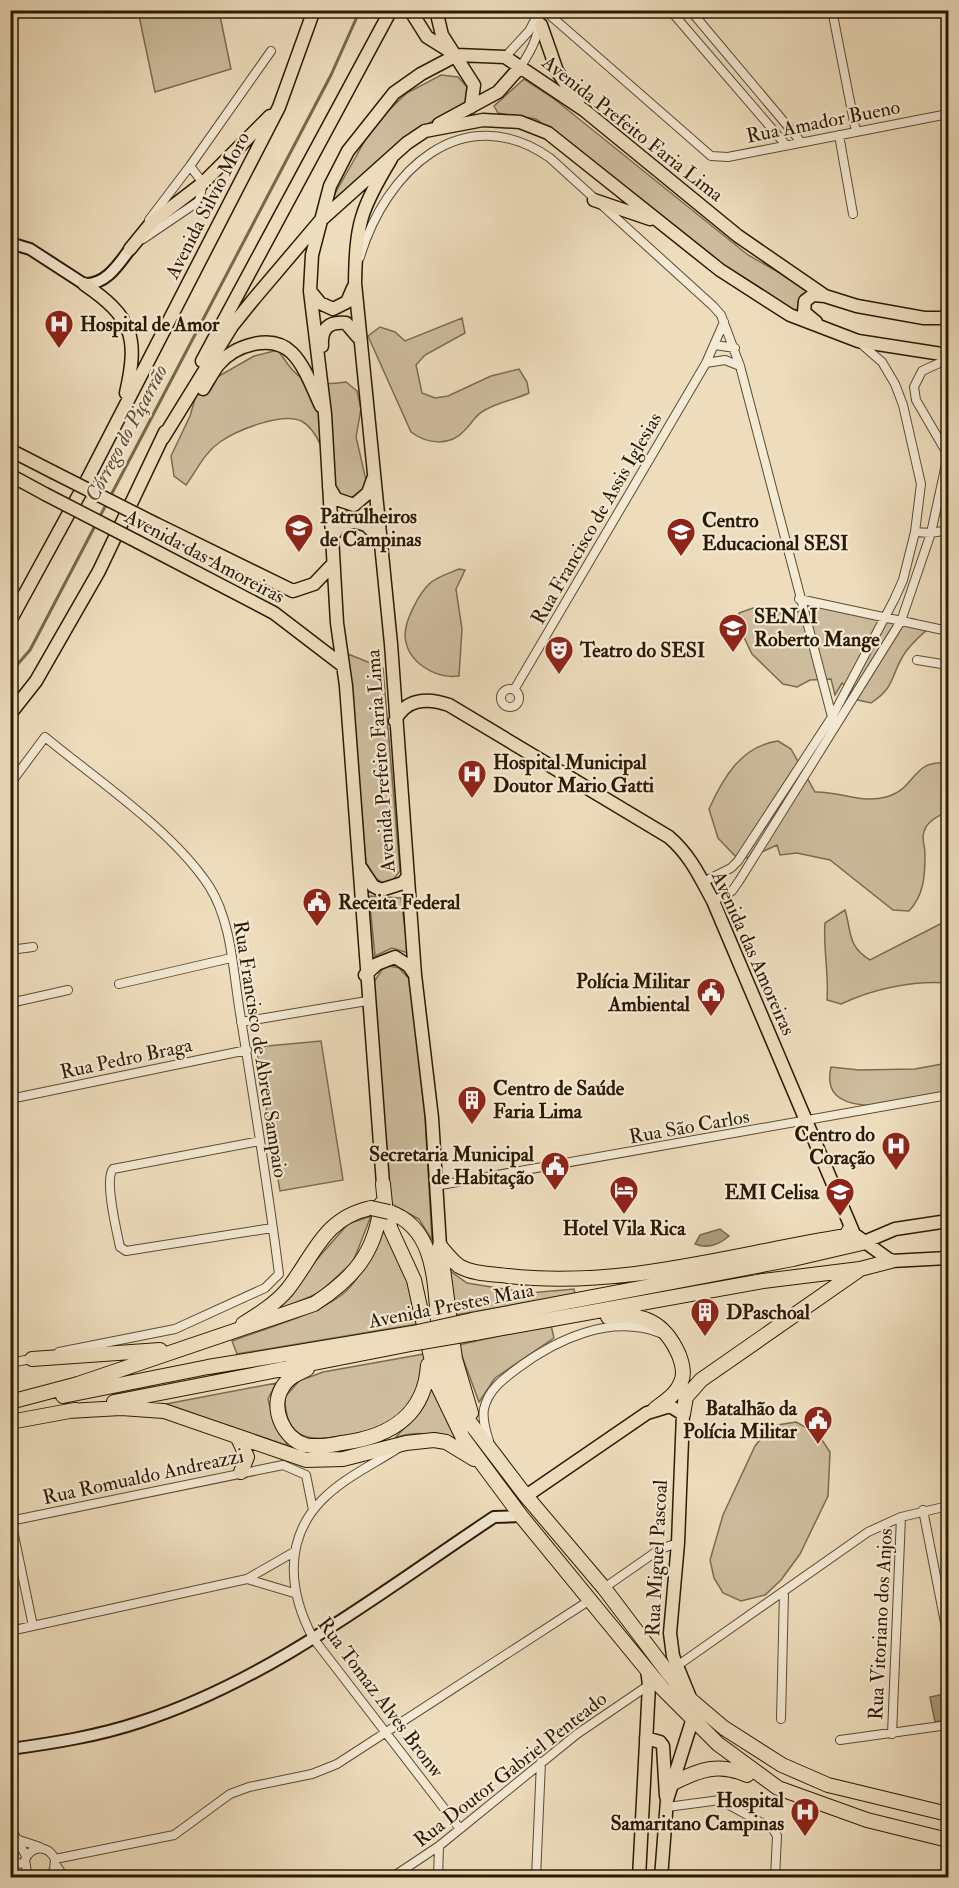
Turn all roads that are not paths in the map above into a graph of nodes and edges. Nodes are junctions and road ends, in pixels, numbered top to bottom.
1 (314, 10) edge
2 (391, 10) edge
3 (410, 10) edge
4 (436, 10) edge
5 (670, 10) edge
6 (690, 10) edge
7 (832, 10) edge
8 (541, 15) edge
9 (271, 51) dead end
10 (457, 55) junction
11 (505, 57) junction
12 (521, 66) junction
13 (279, 106) junction
14 (471, 107) junction
15 (584, 110) junction
16 (948, 114) edge
17 (788, 127) junction
18 (425, 131) junction
19 (856, 132) junction
20 (839, 135) junction
21 (778, 136) junction
22 (801, 142) junction
23 (786, 145) junction
24 (391, 159) junction
25 (190, 166) junction
26 (202, 183) junction
27 (594, 200) junction
28 (853, 214) dead end
29 (320, 221) junction
30 (657, 222) junction
31 (10, 243) edge
32 (130, 249) junction
33 (355, 278) junction
34 (84, 284) junction
35 (310, 291) junction
36 (825, 296) junction
37 (948, 318) edge
38 (724, 322) junction
39 (824, 328) junction
40 (359, 338) junction
41 (858, 341) junction
42 (715, 345) junction
43 (735, 348) junction
44 (948, 357) edge
45 (706, 363) junction
46 (740, 366) junction
47 (321, 380) junction
48 (122, 411) junction
49 (325, 414) junction
50 (163, 438) junction
51 (10, 444) edge
52 (10, 450) edge
53 (948, 455) edge
54 (37, 463) junction
55 (10, 475) edge
56 (374, 475) junction
57 (328, 486) junction
58 (135, 496) junction
59 (948, 530) edge
60 (915, 532) junction
61 (931, 533) junction
62 (380, 538) junction
63 (331, 539) junction
64 (333, 564) junction
65 (800, 599) junction
66 (885, 617) junction
67 (10, 621) edge
68 (901, 621) junction
69 (948, 632) edge
70 (917, 660) dead end
71 (342, 665) junction
72 (948, 665) edge
73 (514, 690) dead end
74 (10, 714) edge
75 (832, 717) junction
76 (395, 721) junction
77 (10, 784) edge
78 (360, 864) junction
79 (408, 876) junction
80 (703, 882) junction
81 (713, 901) junction
82 (33, 947) dead end
83 (10, 950) edge
84 (231, 958) junction
85 (365, 975) junction
86 (415, 975) junction
87 (119, 984) dead end
88 (68, 990) dead end
89 (368, 1000) junction
90 (10, 1003) edge
91 (241, 1022) junction
92 (247, 1050) junction
93 (948, 1095) edge
94 (10, 1099) edge
95 (806, 1122) junction
96 (260, 1141) junction
97 (383, 1184) junction
98 (435, 1186) junction
99 (948, 1221) edge
100 (930, 1223) junction
101 (948, 1226) edge
102 (272, 1228) junction
103 (850, 1229) junction
104 (862, 1243) junction
105 (440, 1246) junction
106 (948, 1258) edge
107 (891, 1261) junction
108 (860, 1269) junction
109 (555, 1318) junction
110 (474, 1326) junction
111 (223, 1335) junction
112 (414, 1338) junction
113 (671, 1338) junction
114 (177, 1349) junction
115 (429, 1351) junction
116 (32, 1359) junction
117 (681, 1360) junction
118 (320, 1362) junction
119 (10, 1363) edge
120 (715, 1372) junction
121 (10, 1404) edge
122 (655, 1409) junction
123 (68, 1411) junction
124 (683, 1414) junction
125 (10, 1422) edge
126 (479, 1435) junction
127 (238, 1438) junction
128 (406, 1443) junction
129 (492, 1451) junction
130 (481, 1464) junction
131 (241, 1472) junction
132 (526, 1496) junction
133 (948, 1506) edge
134 (313, 1510) junction
135 (923, 1510) junction
136 (521, 1516) junction
137 (901, 1516) junction
138 (11, 1521) edge
139 (678, 1543) junction
140 (294, 1552) junction
141 (247, 1579) junction
142 (604, 1588) junction
143 (784, 1592) junction
144 (294, 1593) junction
145 (590, 1600) junction
146 (33, 1626) junction
147 (10, 1631) edge
148 (313, 1638) junction
149 (948, 1638) edge
150 (677, 1665) junction
151 (647, 1669) junction
152 (649, 1685) junction
153 (691, 1700) junction
154 (781, 1719) dead end
155 (692, 1721) junction
156 (948, 1725) edge
157 (387, 1734) junction
158 (892, 1734) junction
159 (646, 1738) junction
160 (840, 1740) dead end
161 (10, 1749) edge
162 (541, 1762) junction
163 (673, 1783) junction
164 (778, 1788) junction
165 (667, 1804) junction
166 (948, 1814) edge
167 (642, 1826) junction
168 (10, 1827) edge
169 (664, 1827) junction
170 (460, 1829) junction
171 (13, 1837) edge
172 (948, 1840) edge
173 (439, 1846) junction
174 (44, 1848) junction
175 (25, 1860) junction
176 (10, 1862) edge
177 (55, 1862) junction
178 (33, 1878) edge
179 (47, 1878) edge
180 (65, 1878) edge
181 (391, 1878) edge
182 (438, 1878) edge
183 (536, 1878) edge
184 (639, 1878) edge
185 (662, 1878) edge
186 (775, 1878) edge

1 - 13 main road, Avenida Silvio Moro
2 - 50 main road
3 - 10 main road
4 - 10 main road
5 - 21 street
6 - 17 street
7 - 19 street
8 - 11 street
8 - 12 street
8 - 15 main road
8 - 23 street, Rua Amador Bueno
9 - 25 street
10 - 11 main road, Avenida Prefeito Faria Lima
10 - 14 main road
10 - 29 main road, Avenida Prefeito Faria Lima
11 - 12 main road, Avenida Prefeito Faria Lima
12 - 14 main road
12 - 15 main road, Avenida Prefeito Faria Lima
13 - 26 main road
13 - 48 main road, Avenida Silvio Moro
14 - 18 main road
15 - 36 main road, Avenida Prefeito Faria Lima
16 - 19 street, Rua Amador Bueno
17 - 21 street
17 - 22 street
18 - 24 main road
18 - 30 main road
19 - 20 street, Rua Amador Bueno
20 - 22 street, Rua Amador Bueno
20 - 28 street
21 - 23 street
22 - 23 street, Rua Amador Bueno
24 - 29 main road
24 - 33 main road, Avenida Prefeito Faria Lima
25 - 26 street
25 - 32 street
26 - 32 main road
27 - 30 main road
27 - 33 street
27 - 38 street
29 - 35 main road, Avenida Prefeito Faria Lima
29 - 50 main road
30 - 39 main road
31 - 34 street
32 - 34 street
33 - 35 main road
33 - 40 main road, Avenida Prefeito Faria Lima
34 - 48 main road
35 - 47 main road, Avenida Prefeito Faria Lima
36 - 37 main road, Avenida Prefeito Faria Lima
36 - 39 main road
38 - 42 street, Rua Francisco de Assis Iglesias
38 - 43 street
39 - 41 main road
40 - 47 main road
40 - 56 main road, Avenida Prefeito Faria Lima
41 - 44 main road
41 - 60 street
42 - 43 street
42 - 45 street, Rua Francisco de Assis Iglesias
43 - 46 street
44 - 53 street
45 - 46 street
45 - 73 street, Rua Francisco de Assis Iglesias
46 - 65 street
47 - 49 main road, Avenida Prefeito Faria Lima
48 - 67 main road
49 - 57 main road, Avenida Prefeito Faria Lima
49 - 58 main road
50 - 58 main road
51 - 54 street
52 - 54 main road, Avenida das Amoreiras
53 - 61 street
54 - 64 main road, Avenida das Amoreiras, bridge
55 - 71 main road, Avenida das Amoreiras, bridge
56 - 57 main road
56 - 62 main road, Avenida Prefeito Faria Lima
57 - 63 main road, Avenida Prefeito Faria Lima
58 - 74 main road
59 - 61 street
60 - 61 street
60 - 66 street
61 - 68 street
62 - 63 main road
62 - 76 main road, Avenida Prefeito Faria Lima
63 - 64 main road, Avenida Prefeito Faria Lima
64 - 71 main road, Avenida Prefeito Faria Lima
65 - 66 street
65 - 75 street
66 - 68 street
66 - 75 street
68 - 69 street
68 - 81 street
70 - 72 street
71 - 78 main road, Avenida Prefeito Faria Lima
75 - 80 street
76 - 79 main road, Avenida Prefeito Faria Lima
76 - 80 main road, Avenida das Amoreiras
77 - 84 street, Rua Francisco de Abreu Sampaio
78 - 79 main road
78 - 85 main road, Avenida Prefeito Faria Lima
79 - 86 main road, Avenida Prefeito Faria Lima
80 - 81 main road, Avenida das Amoreiras
81 - 95 main road, Avenida das Amoreiras
82 - 83 street
84 - 87 street
84 - 91 street, Rua Francisco de Abreu Sampaio
85 - 86 main road
85 - 89 main road, Avenida Prefeito Faria Lima
86 - 98 main road, Avenida Prefeito Faria Lima
88 - 90 street
89 - 91 street
89 - 97 main road, Avenida Prefeito Faria Lima
91 - 92 street, Rua Francisco de Abreu Sampaio
92 - 94 street, Rua Pedro Braga
92 - 96 street, Rua Francisco de Abreu Sampaio
93 - 95 street, Rua São Carlos
95 - 98 street, Rua São Carlos
95 - 103 main road, Avenida das Amoreiras
96 - 102 street, Rua Francisco de Abreu Sampaio
96 - 102 street
97 - 111 highway
97 - 115 highway
98 - 105 main road, Avenida Prefeito Faria Lima
99 - 100 main road, Avenida Prestes Maia
100 - 101 main road
100 - 104 main road, Avenida Prestes Maia
102 - 116 street, Rua Francisco de Abreu Sampaio
103 - 104 main road, Avenida das Amoreiras
103 - 105 highway
104 - 107 main road, Avenida das Amoreiras
104 - 110 highway, Avenida Prestes Maia
105 - 126 highway
106 - 107 main road
107 - 108 highway
108 - 109 highway, Avenida Prestes Maia
108 - 120 highway
109 - 110 highway, Avenida Prestes Maia
109 - 113 highway
110 - 112 highway, Avenida Prestes Maia, bridge
111 - 114 highway
111 - 126 highway, bridge
112 - 118 highway, Avenida Prestes Maia
112 - 121 highway, Avenida Prestes Maia
113 - 117 highway
113 - 129 street
114 - 116 highway
114 - 121 highway
115 - 118 highway
115 - 130 highway
116 - 119 street
117 - 120 highway
117 - 122 highway
118 - 123 highway, Avenida Prestes Maia
120 - 124 highway
122 - 124 main road
122 - 132 main road
123 - 125 highway, Avenida Prestes Maia
123 - 127 highway
124 - 139 main road, Rua Miguel Pascoal
126 - 129 highway
127 - 128 highway
127 - 131 highway
128 - 130 highway
128 - 134 street
129 - 132 highway
130 - 136 highway
131 - 134 street, Rua Romualdo Andreazzi
131 - 138 street, Rua Romualdo Andreazzi
132 - 142 highway
133 - 135 street
134 - 140 street, Rua Tomaz Alves Bronw
135 - 137 street
135 - 149 street
136 - 145 highway
136 - 148 street
137 - 143 street
137 - 158 street, Rua Vitoriano dos Anjos
138 - 146 street
139 - 142 street
139 - 150 main road, Rua Miguel Pascoal
140 - 141 street
140 - 144 street, Rua Tomaz Alves Bronw
141 - 144 street
141 - 146 street
142 - 153 highway
143 - 150 street
143 - 154 street
144 - 148 street, Rua Tomaz Alves Bronw
145 - 151 highway
145 - 157 street
146 - 147 street
148 - 157 street, Rua Tomaz Alves Bronw
148 - 161 street
150 - 153 main road, Rua Miguel Pascoal
151 - 152 main road
151 - 155 highway
152 - 159 main road
152 - 162 street, Rua Doutor Gabriel Penteado
153 - 155 main road, Rua Miguel Pascoal
153 - 166 highway
155 - 163 main road, Rua Miguel Pascoal
155 - 164 highway
156 - 158 street
157 - 170 street, Rua Tomaz Alves Bronw
157 - 177 street
158 - 160 street
159 - 165 main road
159 - 167 main road
162 - 170 street, Rua Doutor Gabriel Penteado
162 - 183 street
163 - 164 highway
163 - 165 main road, Rua Miguel Pascoal
164 - 172 highway
165 - 169 main road
165 - 186 street
167 - 169 main road
167 - 184 main road
168 - 171 street
169 - 185 main road
170 - 173 street, Rua Doutor Gabriel Penteado
171 - 174 street
171 - 175 street
173 - 181 street, Rua Doutor Gabriel Penteado
173 - 182 street
174 - 175 street
174 - 177 street
175 - 176 street
175 - 178 street
177 - 179 street
177 - 180 street

